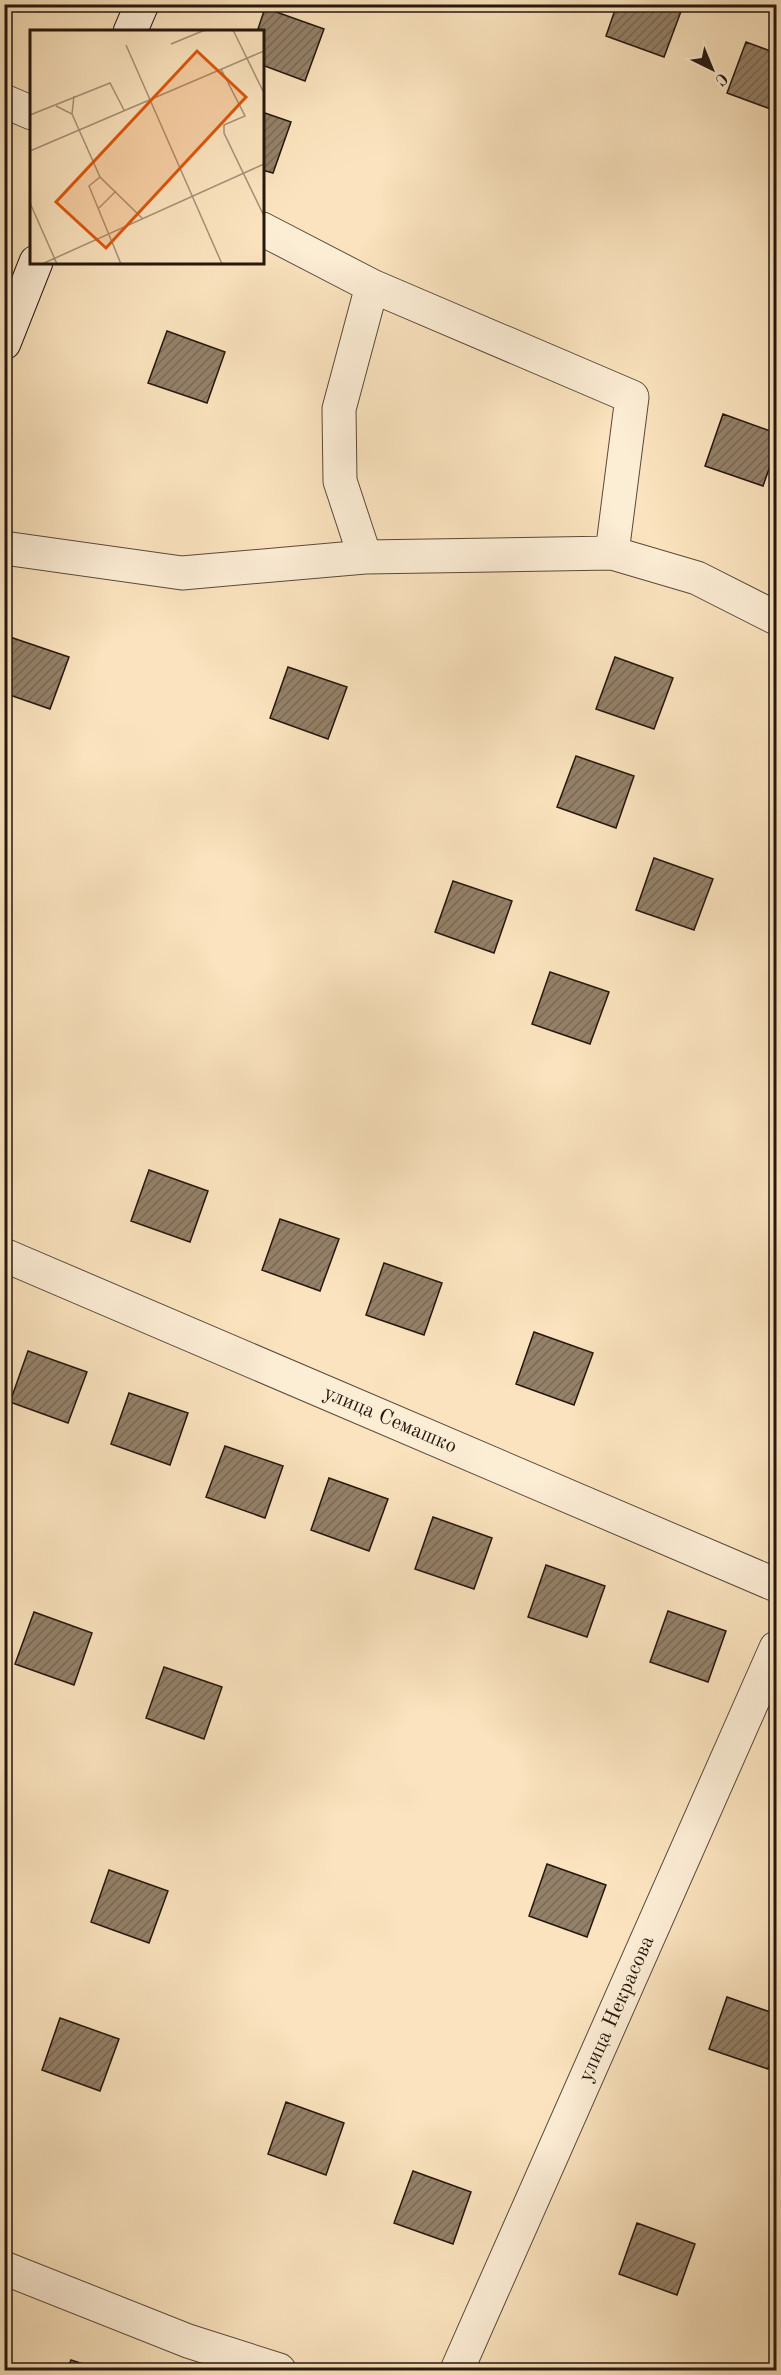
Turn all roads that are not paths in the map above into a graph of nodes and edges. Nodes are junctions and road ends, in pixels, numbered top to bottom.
1 (142, 4) edge
2 (131, 30) edge
3 (4, 101) edge
4 (30, 112) edge
5 (264, 230) edge
6 (35, 264) edge
7 (372, 286) junction
8 (4, 343) edge
9 (4, 548) edge
10 (612, 554) junction
11 (365, 557) junction
12 (777, 618) edge
13 (4, 1255) edge
14 (777, 1585) edge
15 (777, 1648) edge
16 (4, 2268) edge
17 (279, 2370) edge
18 (457, 2370) edge

1 - 2 street
3 - 4 street
5 - 7 street
6 - 8 street
7 - 10 street
7 - 11 street
9 - 11 street
10 - 11 street
10 - 12 street
13 - 14 street, улица Семашко
15 - 18 street, улица Некрасова
16 - 17 street

